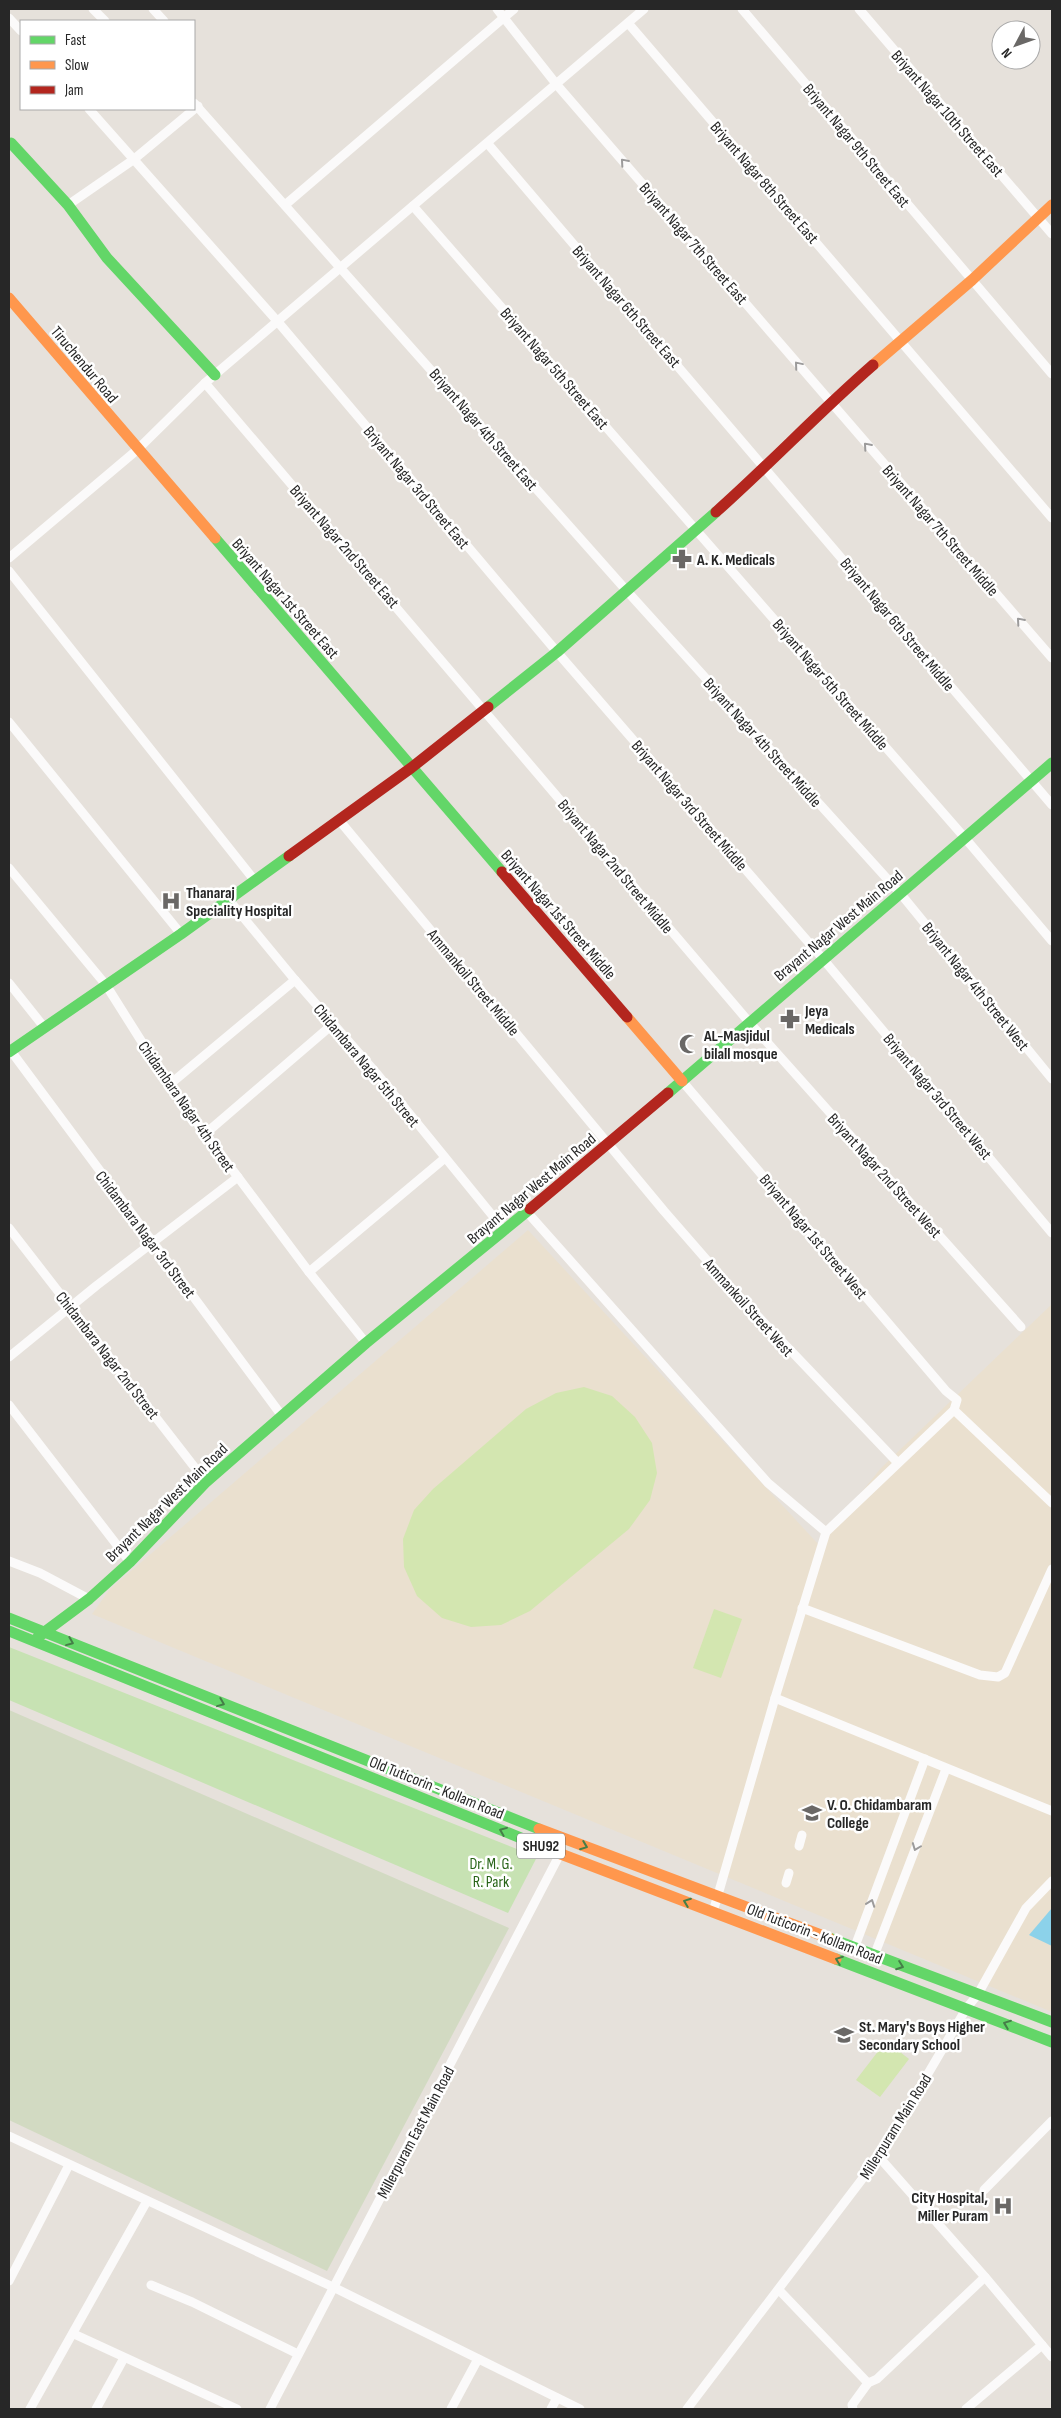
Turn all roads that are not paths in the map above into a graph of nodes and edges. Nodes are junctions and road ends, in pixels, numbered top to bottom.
1 (93, 9) edge
2 (153, 9) edge
3 (497, 9) edge
4 (514, 9) edge
5 (644, 9) edge
6 (742, 9) edge
7 (859, 9) edge
8 (505, 17) junction
9 (9, 18) edge
10 (103, 20) edge
11 (163, 20) edge
12 (628, 23) junction
13 (20, 30) edge
14 (557, 85) junction
15 (196, 104) edge
16 (90, 110) edge
17 (189, 110) edge
18 (9, 144) edge
19 (488, 144) junction
20 (133, 160) junction
21 (68, 205) junction
22 (285, 205) junction
23 (1052, 205) edge
24 (413, 206) junction
25 (1038, 218) junction
26 (1052, 234) edge
27 (341, 267) junction
28 (972, 280) junction
29 (9, 298) edge
30 (278, 322) junction
31 (902, 340) junction
32 (1052, 374) edge
33 (215, 375) junction
34 (205, 383) junction
35 (830, 402) junction
36 (137, 450) junction
37 (766, 468) junction
38 (1052, 518) edge
39 (696, 529) junction
40 (9, 558) edge
41 (9, 571) edge
42 (626, 590) junction
43 (557, 652) junction
44 (1052, 658) edge
45 (484, 709) junction
46 (9, 722) edge
47 (1052, 763) edge
48 (411, 768) junction
49 (1031, 781) junction
50 (1052, 805) edge
51 (339, 820) junction
52 (966, 838) junction
53 (9, 868) edge
54 (255, 881) junction
55 (900, 893) junction
56 (229, 900) junction
57 (181, 934) junction
58 (1052, 941) edge
59 (823, 958) junction
60 (295, 980) junction
61 (9, 983) edge
62 (106, 985) junction
63 (749, 1022) junction
64 (333, 1024) junction
65 (44, 1027) junction
66 (10, 1051) edge
67 (1052, 1079) edge
68 (682, 1081) junction
69 (169, 1085) junction
70 (205, 1134) junction
71 (610, 1144) junction
72 (444, 1158) junction
73 (238, 1177) junction
74 (527, 1212) junction
75 (9, 1228) edge
76 (505, 1231) junction
77 (1052, 1233) edge
78 (152, 1243) junction
79 (309, 1272) junction
80 (71, 1306) junction
81 (1021, 1327) dead end
82 (366, 1343) junction
83 (9, 1357) edge
84 (9, 1405) edge
85 (954, 1410) junction
86 (282, 1416) junction
87 (898, 1462) junction
88 (206, 1482) junction
89 (1052, 1503) edge
90 (826, 1532) junction
91 (9, 1561) edge
92 (130, 1562) junction
93 (1052, 1569) edge
94 (89, 1599) junction
95 (802, 1608) junction
96 (9, 1618) edge
97 (9, 1631) edge
98 (42, 1632) junction
99 (34, 1641) junction
100 (775, 1698) junction
101 (925, 1759) junction
102 (946, 1768) junction
103 (1052, 1811) edge
104 (802, 1835) dead end
105 (799, 1846) dead end
106 (560, 1854) junction
107 (790, 1873) dead end
108 (1052, 1881) edge
109 (786, 1883) dead end
110 (717, 1896) junction
111 (713, 1912) junction
112 (854, 1949) junction
113 (874, 1956) junction
114 (978, 1994) junction
115 (966, 2008) junction
116 (1052, 2022) edge
117 (1052, 2042) edge
118 (1052, 2122) edge
119 (9, 2136) edge
120 (879, 2157) junction
121 (69, 2165) junction
122 (984, 2190) dead end
123 (147, 2201) junction
124 (985, 2277) junction
125 (9, 2281) edge
126 (151, 2285) dead end
127 (333, 2287) junction
128 (779, 2290) junction
129 (74, 2334) junction
130 (1042, 2345) junction
131 (298, 2354) junction
132 (1052, 2357) edge
133 (124, 2358) junction
134 (478, 2359) junction
135 (868, 2384) junction
136 (557, 2398) junction
137 (30, 2409) edge
138 (96, 2409) edge
139 (237, 2409) edge
140 (270, 2409) edge
141 (451, 2409) edge
142 (551, 2409) edge
143 (580, 2409) edge
144 (687, 2409) edge
145 (853, 2409) edge
146 (966, 2409) edge

1 - 10 street
2 - 11 street
3 - 8 street, Briyant Nagar 7th Street East
4 - 8 street
5 - 12 street
6 - 28 street, Briyant Nagar 9th Street East
7 - 25 street, Briyant Nagar 10th Street East
8 - 14 street, Briyant Nagar 7th Street East
8 - 22 street
9 - 13 street
12 - 14 street
12 - 31 street, Briyant Nagar 8th Street East
14 - 19 street
35 -> 14 street, Briyant Nagar 7th Street East
15 - 22 street, Briyant Nagar 4th Street East
16 - 20 street, Briyant Nagar 3rd Street East
17 - 20 street
18 - 21 main road
19 - 24 street
19 - 37 street, Briyant Nagar 6th Street East
20 - 21 street
20 - 30 street, Briyant Nagar 3rd Street East
21 - 33 main road
22 - 27 street, Briyant Nagar 4th Street East
23 - 25 main road
24 - 27 street
24 - 39 street, Briyant Nagar 5th Street East
25 - 26 street, Briyant Nagar 10th Street East
25 - 28 main road
27 - 30 street
27 - 42 street, Briyant Nagar 4th Street East
28 - 31 main road
28 - 32 street, Briyant Nagar 9th Street East
29 - 36 main road, Tiruchendur Road
30 - 33 street
30 - 43 street, Briyant Nagar 3rd Street East
31 - 35 main road
31 - 38 street, Briyant Nagar 8th Street East
33 - 34 street
34 - 36 street
34 - 45 street, Briyant Nagar 2nd Street East
35 - 37 main road
44 -> 35 street, Briyant Nagar 7th Street Middle
36 - 40 street
36 - 48 main road, Briyant Nagar 1st Street East
37 - 39 main road
37 - 49 street, Briyant Nagar 6th Street Middle
39 - 42 main road
39 - 52 street, Briyant Nagar 5th Street Middle
41 - 54 street
42 - 43 main road
42 - 55 street, Briyant Nagar 4th Street Middle
43 - 45 main road
43 - 59 street, Briyant Nagar 3rd Street Middle
45 - 48 main road
45 - 63 street, Briyant Nagar 2nd Street Middle
46 - 57 street
47 - 49 main road, Brayant Nagar West Main Road
48 - 51 main road
48 - 68 main road, Briyant Nagar 1st Street Middle
49 - 50 street, Briyant Nagar 6th Street Middle
49 - 52 main road, Brayant Nagar West Main Road
51 - 54 main road
51 - 71 street, Ammankoil Street Middle
52 - 55 main road, Brayant Nagar West Main Road
52 - 58 street, Briyant Nagar 5th Street Middle
53 - 62 street, Chidambara Nagar 4th Street
54 - 56 main road
55 - 59 main road, Brayant Nagar West Main Road
55 - 67 street, Briyant Nagar 4th Street West
56 - 57 main road
56 - 60 street, Chidambara Nagar 5th Street
57 - 62 main road
59 - 63 main road, Brayant Nagar West Main Road
59 - 77 street, Briyant Nagar 3rd Street West
60 - 64 street, Chidambara Nagar 5th Street
60 - 69 street
61 - 65 street
62 - 65 main road
62 - 69 street, Chidambara Nagar 4th Street
63 - 68 main road, Brayant Nagar West Main Road
63 - 81 street, Briyant Nagar 2nd Street West
64 - 70 street
64 - 72 street, Chidambara Nagar 5th Street
65 - 66 main road
66 - 78 street, Chidambara Nagar 3rd Street
68 - 71 main road, Brayant Nagar West Main Road
68 - 85 street, Briyant Nagar 1st Street West
69 - 70 street, Chidambara Nagar 4th Street
70 - 73 street, Chidambara Nagar 4th Street
71 - 74 main road, Brayant Nagar West Main Road
71 - 87 street, Ammankoil Street West
72 - 76 street, Chidambara Nagar 5th Street
72 - 79 street
73 - 78 street
73 - 79 street, Chidambara Nagar 4th Street
74 - 76 main road, Brayant Nagar West Main Road
74 - 90 street
75 - 80 street, Chidambara Nagar 2nd Street
76 - 82 main road, Brayant Nagar West Main Road
78 - 80 street
78 - 86 street, Chidambara Nagar 3rd Street
79 - 82 street, Chidambara Nagar 4th Street
80 - 83 street
80 - 88 street, Chidambara Nagar 2nd Street
82 - 86 main road, Brayant Nagar West Main Road
84 - 92 street
85 - 87 street
85 - 89 street
86 - 88 main road, Brayant Nagar West Main Road
87 - 90 street
88 - 92 main road, Brayant Nagar West Main Road
90 - 95 street
91 - 94 street
92 - 94 main road, Brayant Nagar West Main Road
93 - 95 street
94 - 98 main road, Brayant Nagar West Main Road
95 - 100 street
96 - 98 main road
97 - 99 main road, Old Tuticorin - Kollam Road / SHU92
98 - 99 main road, Brayant Nagar West Main Road
98 -> 110 main road
106 -> 99 main road, Old Tuticorin - Kollam Road / SHU92
100 - 101 street
100 - 110 street
101 - 102 street
112 -> 101 street
102 - 103 street
102 -> 113 street
104 - 105 street
111 -> 106 main road, Old Tuticorin - Kollam Road / SHU92
106 - 127 street, Millerpuram East Main Road
107 - 109 street
108 - 114 street, Millerpuram Main Road
110 - 111 street
110 - 112 main road
115 -> 111 main road, Old Tuticorin - Kollam Road / SHU92
112 - 113 main road
113 -> 114 main road
114 - 115 street, Millerpuram Main Road
114 - 116 main road
117 -> 115 main road, Old Tuticorin - Kollam Road / SHU92
115 - 120 street, Millerpuram Main Road
118 - 122 street
119 - 121 street
120 - 124 street
120 - 128 street, Millerpuram Main Road
121 - 123 street
121 - 125 street
123 - 127 street
123 - 129 street
124 - 130 street
124 - 135 street
126 - 131 street
127 - 131 street, Millerpuram East Main Road
127 - 134 street
128 - 135 street
128 - 144 street, Millerpuram Main Road
129 - 133 street
129 - 137 street
130 - 132 street
130 - 146 street
131 - 140 street, Millerpuram East Main Road
133 - 138 street
133 - 139 street
134 - 136 street
134 - 141 street
135 - 145 street
136 - 142 street
136 - 143 street

